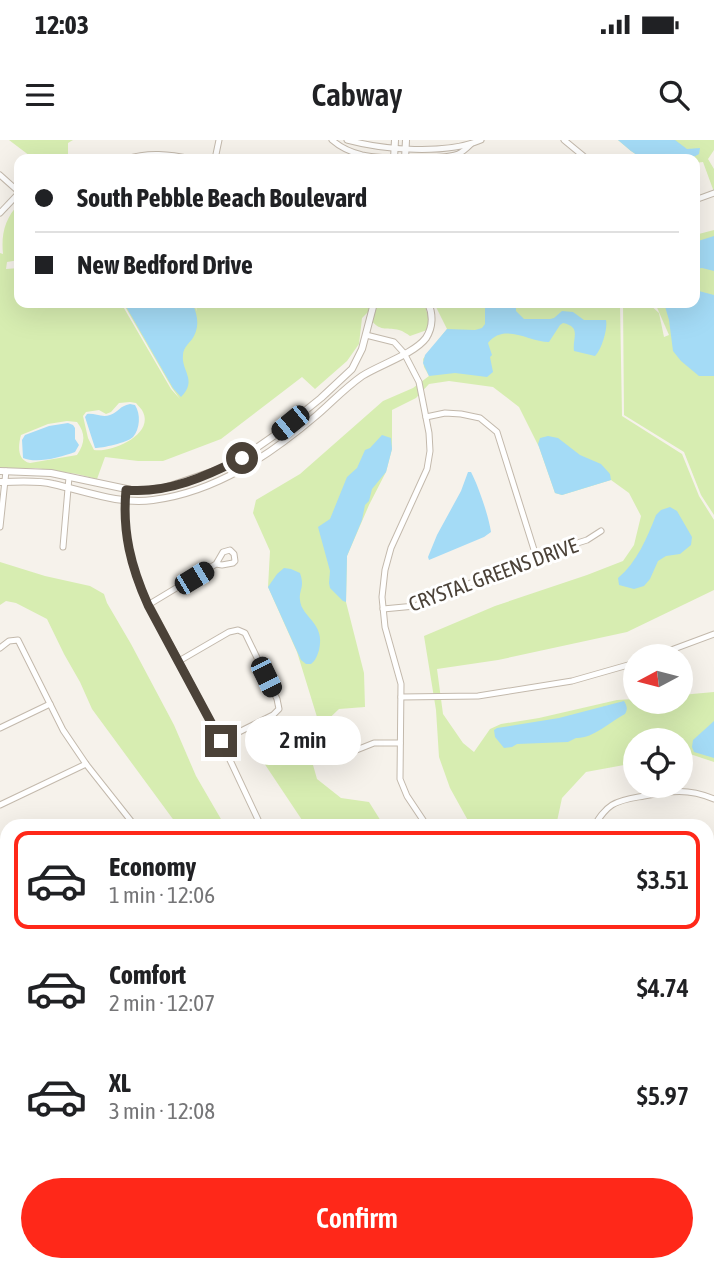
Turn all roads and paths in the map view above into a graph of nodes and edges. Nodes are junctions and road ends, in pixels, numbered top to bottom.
1 (332, 140) edge
2 (347, 140) edge
3 (481, 140) edge
4 (564, 140) edge
5 (360, 144) junction
6 (395, 144) edge
7 (405, 144) edge
8 (471, 144) junction
9 (358, 154) joint
10 (456, 154) edge
11 (580, 154) edge
12 (0, 175) edge
13 (14, 188) edge
14 (14, 198) edge
15 (0, 213) edge
16 (373, 308) edge
17 (429, 308) edge
18 (366, 335) junction
19 (404, 354) junction
20 (321, 398) junction
21 (327, 406) junction
22 (426, 417) junction
23 (3, 471) edge
24 (69, 477) junction
25 (2, 482) edge
26 (68, 487) junction
27 (126, 490) junction
28 (125, 500) junction
29 (0, 527) edge
30 (601, 531) dead end
31 (63, 547) dead end
32 (536, 555) junction
33 (216, 564) dead end
34 (148, 605) junction
35 (383, 609) junction
36 (714, 634) edge
37 (687, 644) edge
38 (0, 648) edge
39 (179, 661) junction
40 (623, 666) edge
41 (401, 698) junction
42 (50, 705) junction
43 (0, 728) edge
44 (221, 741) junction
45 (400, 743) junction
46 (354, 751) dead end
47 (86, 764) junction
48 (714, 799) edge
49 (0, 805) edge
50 (129, 819) edge
51 (258, 819) edge
52 (423, 819) edge
53 (598, 819) edge

1 - 9 street
2 - 5 street
3 - 8 street
4 - 11 street
5 - 6 street
5 - 9 street
6 - 7 street
7 - 8 street
8 - 10 street
12 - 13 street
14 - 15 street
16 - 18 street
17 - 19 street
18 - 19 street
18 - 20 street
19 - 21 street
19 - 22 street
20 - 21 street
20 - 27 street
21 - 28 street
22 - 32 street
22 - 35 street
23 - 24 street
23 - 25 street
24 - 26 street
24 - 27 street
25 - 26 street
25 - 29 street
26 - 28 street
26 - 31 street
27 - 28 street
28 - 34 street
30 - 32 street, CRYSTAL GREENS DRIVE
32 - 35 street, CRYSTAL GREENS DRIVE
33 - 34 street
34 - 39 street
35 - 41 street
36 - 37 street
38 - 42 street
39 - 44 street
39 - 44 street
40 - 41 street
41 - 45 street
42 - 43 street
42 - 47 street
44 - 51 street
45 - 46 street
45 - 52 street
47 - 49 street
47 - 50 street
48 - 53 street

